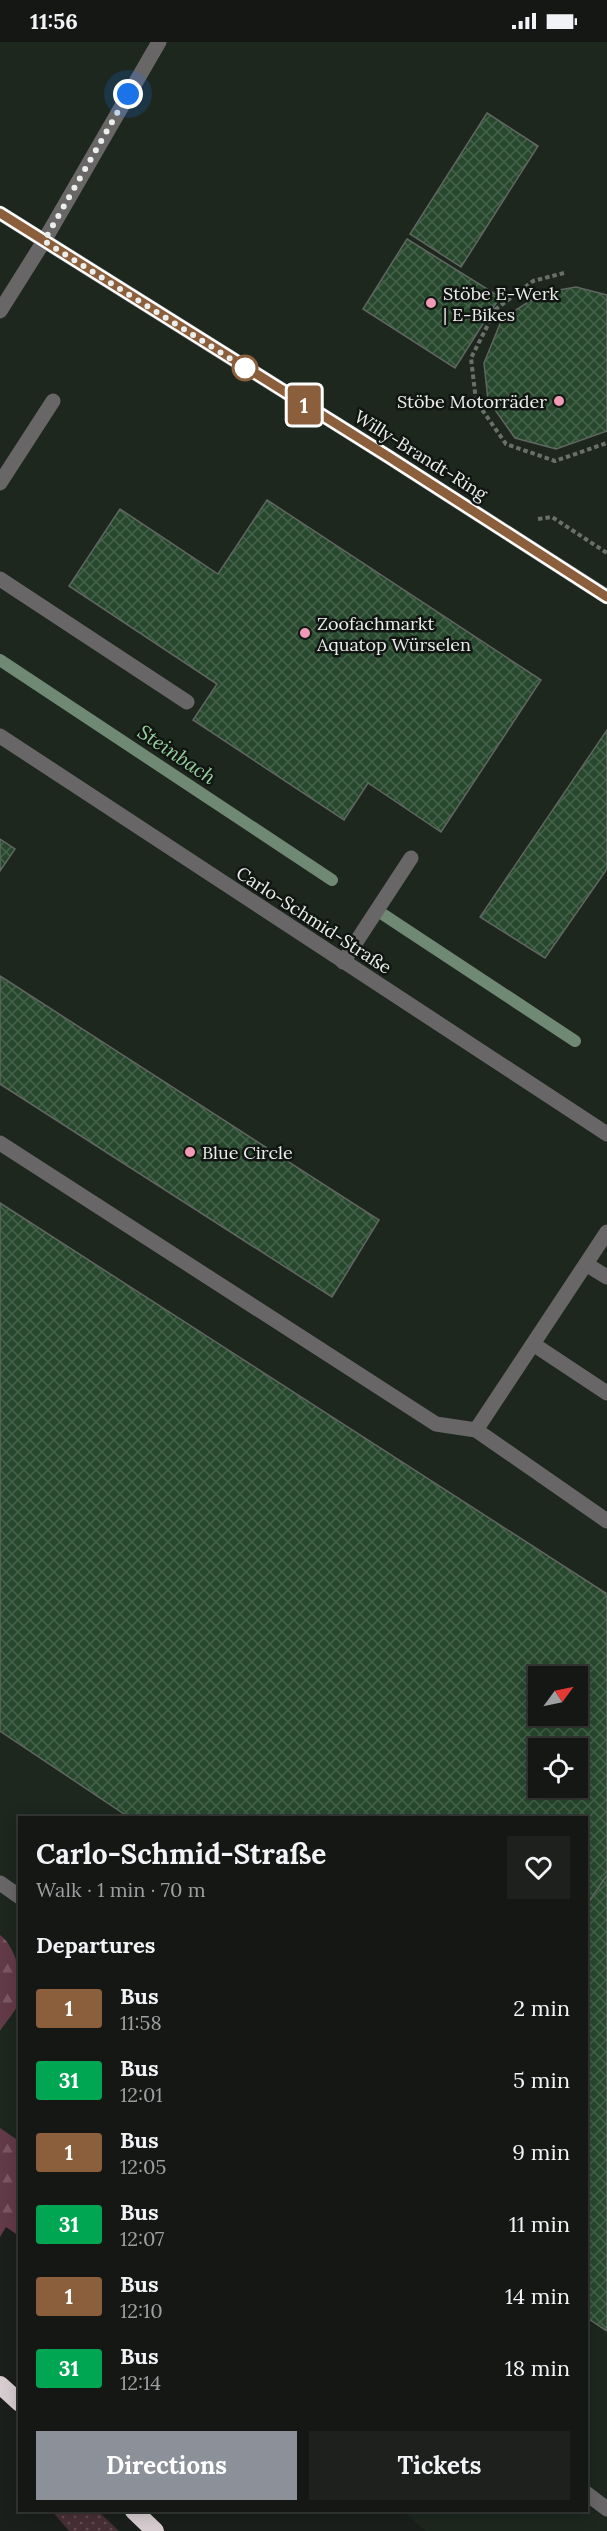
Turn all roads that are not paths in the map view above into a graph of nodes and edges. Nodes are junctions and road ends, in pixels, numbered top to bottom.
1 (159, 42) edge
2 (0, 213) edge
3 (44, 241) junction
4 (0, 311) edge
5 (53, 401) dead end
6 (0, 483) edge
7 (0, 579) edge
8 (607, 597) edge
9 (187, 702) dead end
10 (0, 736) edge
11 (411, 858) dead end
12 (343, 962) junction
13 (607, 1134) edge
14 (0, 1143) edge
15 (607, 1232) edge
16 (586, 1264) junction
17 (607, 1278) edge
18 (533, 1344) junction
19 (607, 1393) edge
20 (476, 1430) junction
21 (607, 1521) edge
22 (0, 1883) edge
23 (18, 1895) edge
24 (0, 2385) edge
25 (18, 2401) edge
26 (588, 2495) edge
27 (607, 2510) edge
28 (135, 2512) edge
29 (155, 2531) edge

1 - 3 street
2 - 3 street, Willy-Brandt-Ring
3 - 4 street
3 - 8 street, Willy-Brandt-Ring
5 - 6 street
7 - 9 street
10 - 12 street, Carlo-Schmid-Straße
11 - 12 street
12 - 13 street, Carlo-Schmid-Straße
14 - 20 street
15 - 16 street
16 - 17 street
16 - 18 street
18 - 19 street
18 - 20 street
20 - 21 street
22 - 23 street
24 - 25 highway
26 - 27 street
28 - 29 highway

